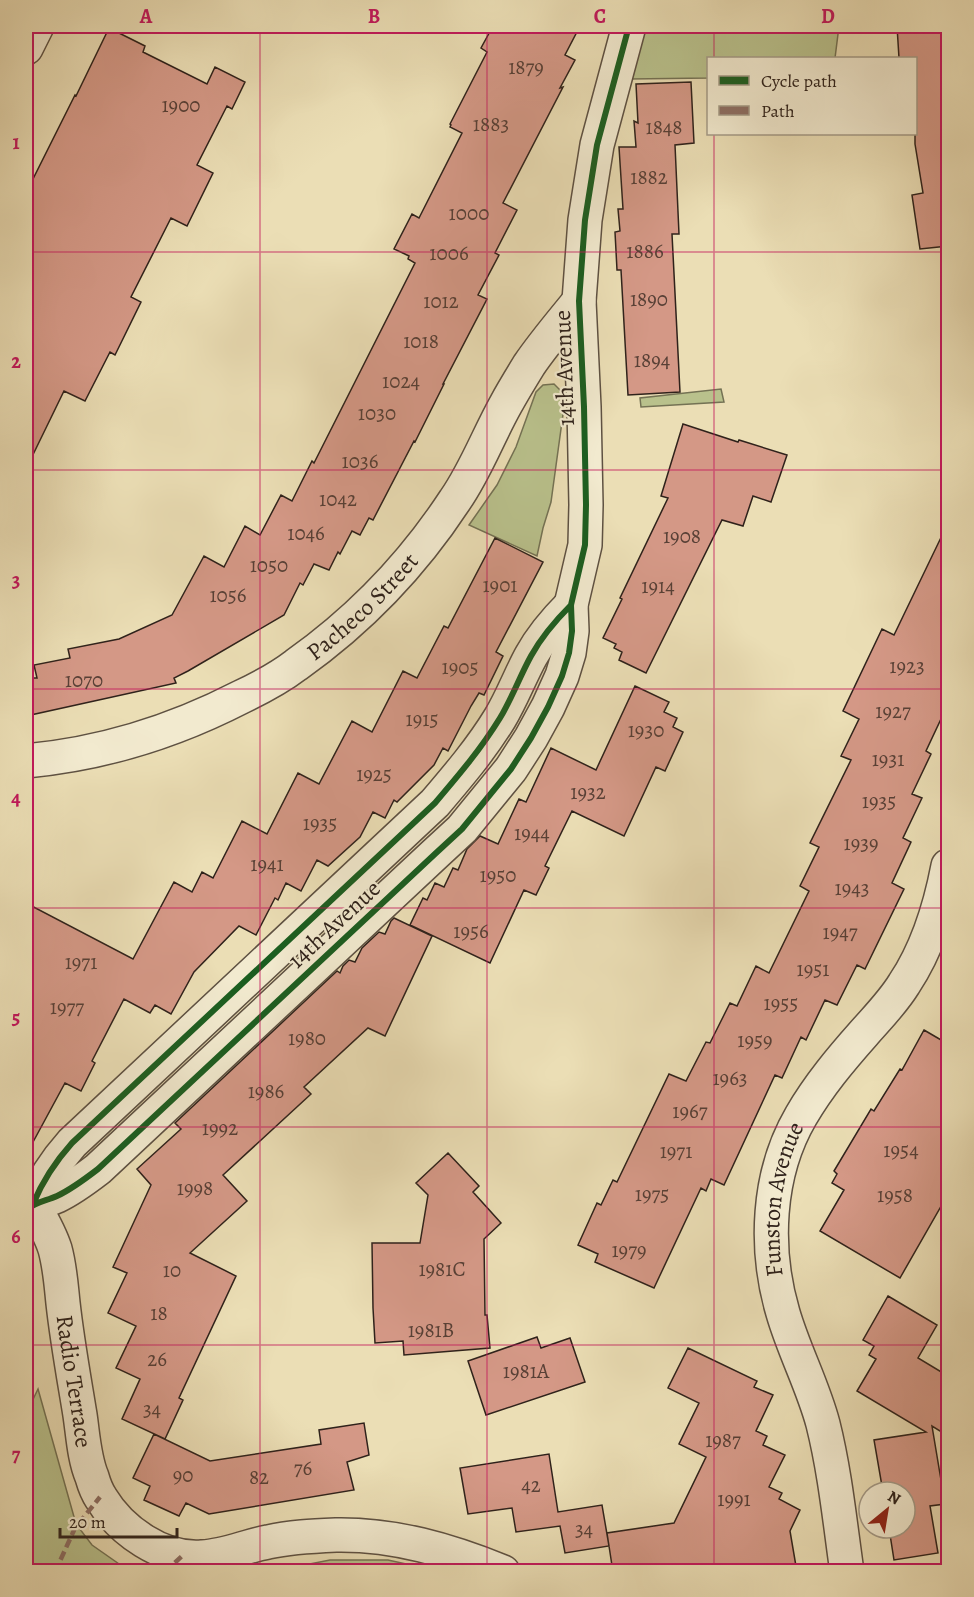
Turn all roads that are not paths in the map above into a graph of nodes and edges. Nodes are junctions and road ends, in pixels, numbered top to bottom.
1 (37, 26) edge
2 (629, 26) edge
3 (26, 48) edge
4 (579, 301) junction
5 (26, 761) edge
6 (948, 866) edge
7 (29, 1207) edge
8 (503, 1572) edge
9 (847, 1572) edge

1 - 3 street
2 - 4 street, 14th Avenue
4 - 5 street, Pacheco Street
4 - 7 street, 14th Avenue
6 - 9 street, Funston Avenue
7 - 8 street, Radio Terrace

